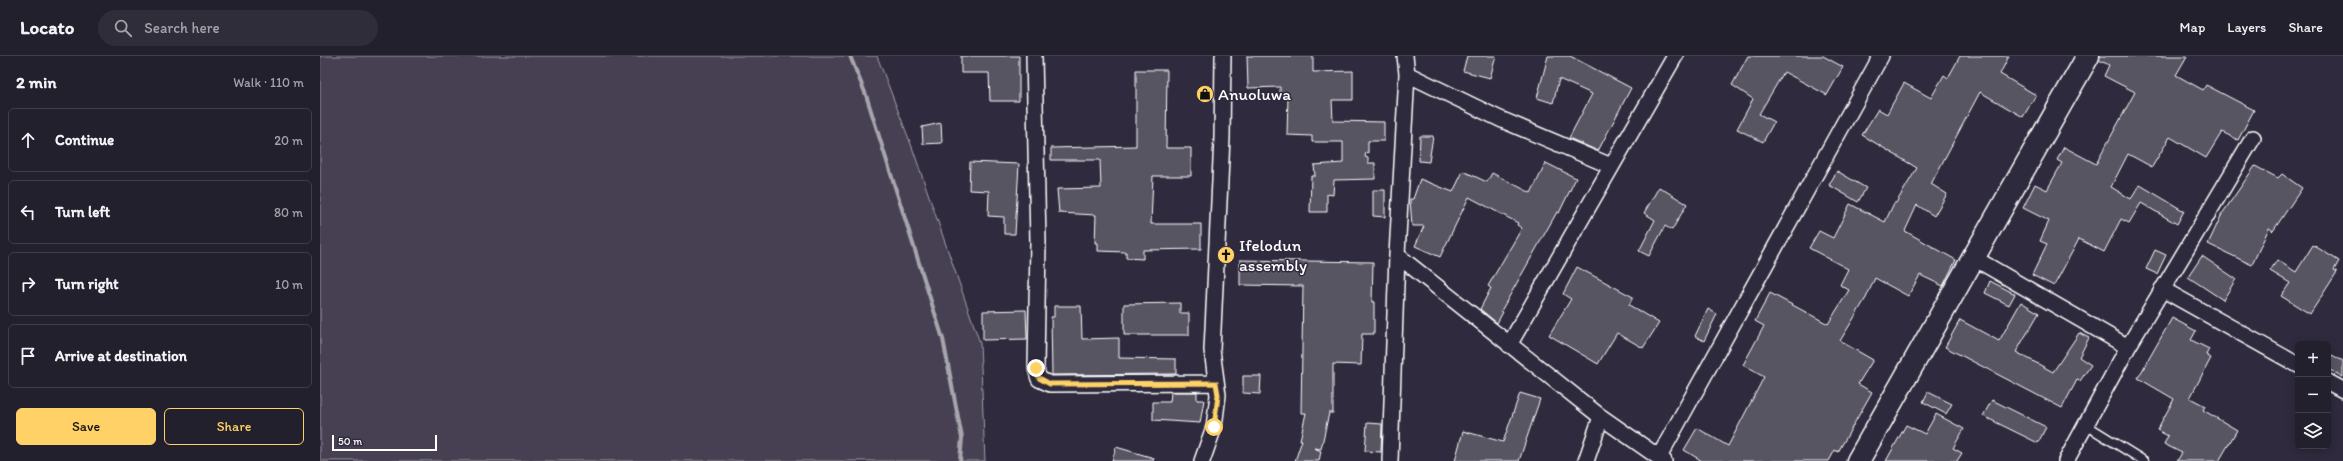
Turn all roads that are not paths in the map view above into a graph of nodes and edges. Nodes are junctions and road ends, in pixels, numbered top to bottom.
1 (1034, 56) edge
2 (1223, 56) edge
3 (1405, 56) edge
4 (1675, 56) edge
5 (1881, 56) edge
6 (2088, 56) edge
7 (1406, 74) junction
8 (2253, 138) dead end
9 (1611, 166) junction
10 (1396, 255) junction
11 (1974, 258) junction
12 (2162, 289) junction
13 (1509, 346) junction
14 (2128, 347) junction
15 (2295, 363) edge
16 (1216, 383) junction
17 (2331, 384) edge
18 (2343, 390) edge
19 (1601, 417) junction
20 (2086, 425) junction
21 (1662, 459) edge
22 (1202, 461) edge
23 (1390, 461) edge
24 (1586, 461) edge
25 (1858, 461) edge
26 (2066, 461) edge
27 (2144, 461) edge

1 - 16 street
2 - 16 street
3 - 7 street
4 - 9 street
5 - 21 street
6 - 11 street
7 - 9 street
7 - 10 street
8 - 12 street
9 - 13 street
10 - 13 street
10 - 23 street
11 - 14 street
11 - 25 street
12 - 14 street
12 - 15 street
13 - 19 street
14 - 20 street
16 - 22 street
17 - 18 street
19 - 21 street
19 - 24 street
20 - 26 street
20 - 27 lane

